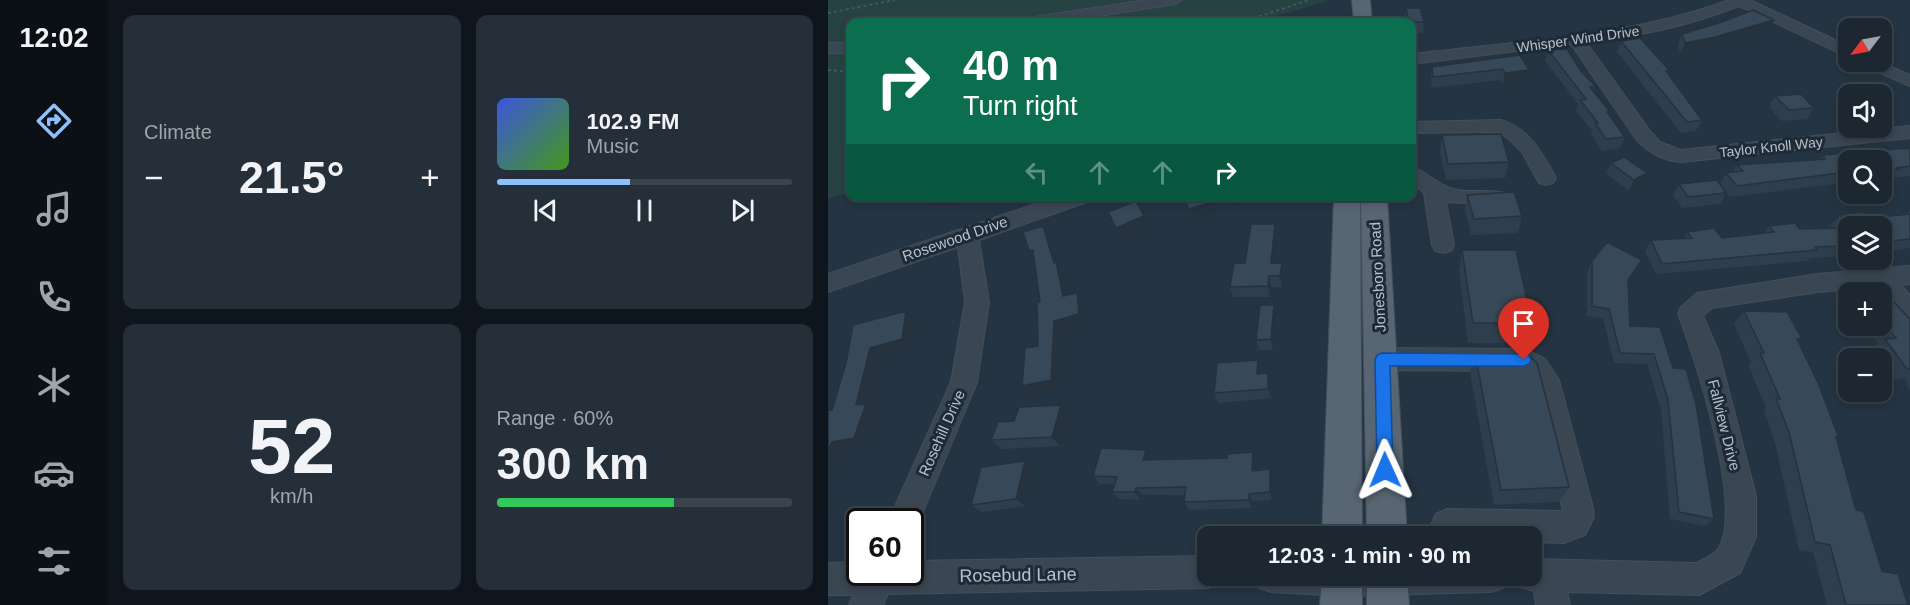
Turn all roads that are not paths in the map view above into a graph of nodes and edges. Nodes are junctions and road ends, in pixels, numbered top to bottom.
1 (1175, 0) edge
2 (1361, 0) edge
3 (1739, 1) edge
4 (1060, 18) edge
5 (1363, 18) edge
6 (1576, 39) junction
7 (1838, 47) edge
8 (828, 48) edge
9 (846, 48) edge
10 (1416, 59) edge
11 (1890, 72) edge
12 (1910, 81) edge
13 (1416, 128) edge
14 (1910, 132) edge
15 (1416, 177) edge
16 (1546, 178) dead end
17 (1434, 190) junction
18 (1509, 198) edge
19 (1068, 201) edge
20 (1347, 201) edge
21 (1374, 201) edge
22 (967, 234) junction
23 (1443, 245) dead end
24 (1910, 275) edge
25 (1881, 278) junction
26 (828, 283) edge
27 (1910, 311) edge
28 (1382, 360) junction
29 (909, 508) edge
30 (1447, 525) dead end
31 (1342, 526) edge
32 (1387, 526) edge
33 (1197, 572) edge
34 (828, 579) edge
35 (846, 581) edge
36 (924, 583) edge
37 (1544, 585) edge
38 (1341, 587) edge
39 (1388, 587) edge

1 - 4 street
2 - 5 main road
3 - 6 street, Whisper Wind Drive
3 - 7 street
6 - 10 street, Whisper Wind Drive
6 - 14 street, Taylor Knoll Way
8 - 9 street
11 - 12 street
13 - 16 street
15 - 17 street
17 - 18 street
17 - 23 street
19 - 22 street, Rosewood Drive
20 - 31 main road, Jonesboro Road
21 - 28 main road, Jonesboro Road
22 - 26 street, Rosewood Drive
22 - 29 street, Rosehill Drive
24 - 25 street, Fallview Drive
25 - 27 street
25 - 37 street, Fallview Drive
28 - 30 street
28 - 32 main road, Jonesboro Road
33 - 36 street, Rosebud Lane
34 - 35 street, Rosebud Lane
38 - 39 street

